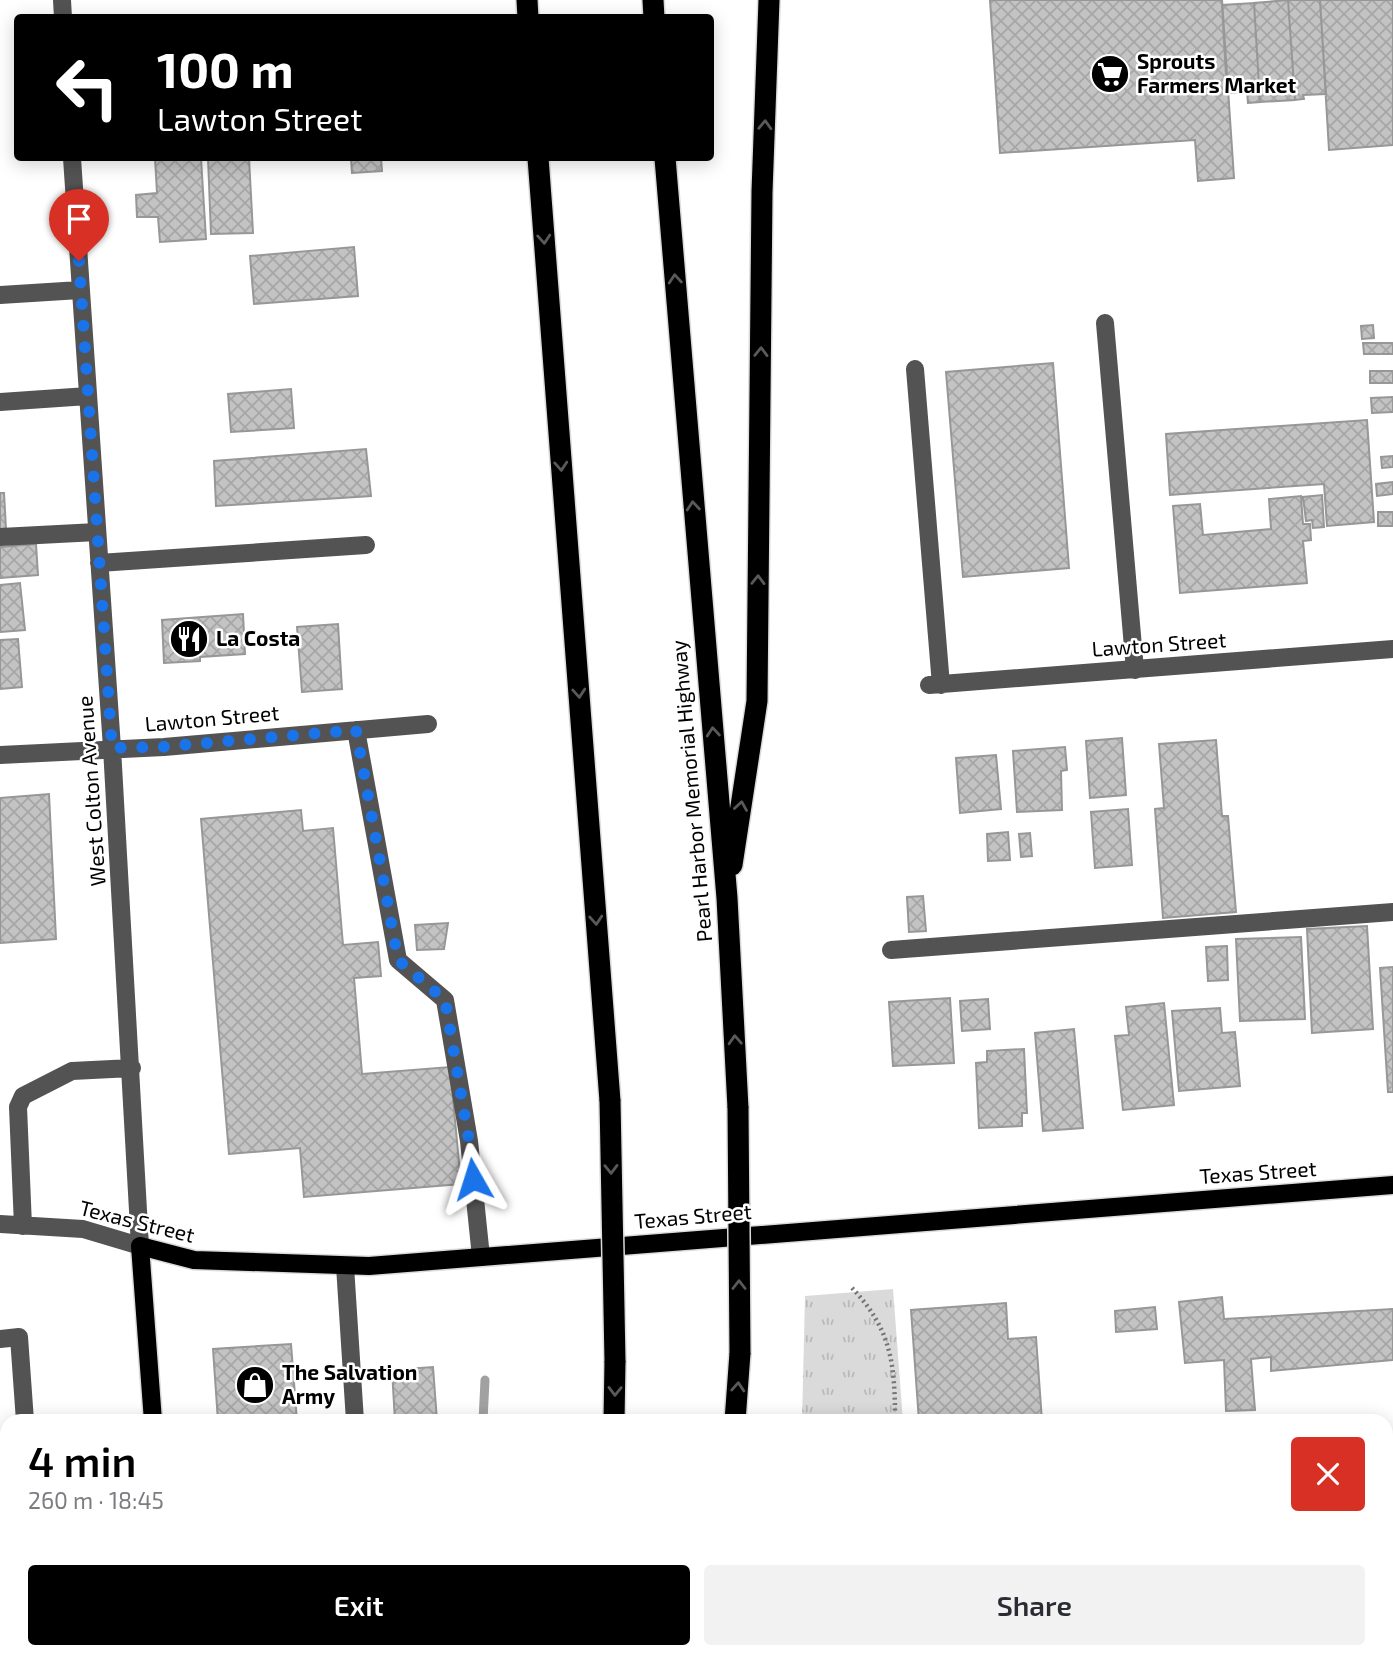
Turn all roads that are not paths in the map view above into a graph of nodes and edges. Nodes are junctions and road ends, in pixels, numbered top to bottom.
1 (769, 0) edge
2 (72, 161) edge
3 (538, 161) edge
4 (666, 161) edge
5 (80, 289) junction
6 (0, 295) edge
7 (1105, 323) dead end
8 (915, 369) dead end
9 (88, 396) junction
10 (0, 402) edge
11 (97, 532) junction
12 (0, 537) edge
13 (366, 545) dead end
14 (99, 563) junction
15 (1393, 649) edge
16 (1135, 670) junction
17 (428, 724) dead end
18 (356, 730) junction
19 (112, 748) junction
20 (0, 755) edge
21 (727, 898) junction
22 (1393, 912) edge
23 (891, 950) dead end
24 (132, 1068) junction
25 (1393, 1185) edge
26 (0, 1224) edge
27 (23, 1226) junction
28 (140, 1246) junction
29 (481, 1257) junction
30 (345, 1266) junction
31 (0, 1339) edge
32 (24, 1414) edge
33 (152, 1414) edge
34 (355, 1414) edge
35 (614, 1414) edge
36 (736, 1414) edge

21 -> 1 highway
2 - 5 street, West Colton Avenue
3 -> 35 highway, bridge
21 -> 4 highway, Pearl Harbor Memorial Highway
5 - 6 street
5 - 9 street, West Colton Avenue
7 - 16 street
8 - 16 street, Lawton Street
9 - 10 street
9 - 11 street, West Colton Avenue
11 - 12 street
11 - 14 street, West Colton Avenue
13 - 14 street
14 - 19 street, West Colton Avenue
15 - 16 street, Lawton Street
17 - 18 street, Lawton Street
18 - 19 street, Lawton Street
18 - 29 street
19 - 20 street, Lawton Street
19 - 24 street, West Colton Avenue
36 -> 21 highway, Pearl Harbor Memorial Highway, bridge
22 - 23 street
24 - 27 street
24 - 28 street, West Colton Avenue
25 - 29 main road, Texas Street
26 - 27 street, Texas Street
27 - 28 street, Texas Street
28 - 30 main road, Texas Street
28 - 33 main road, West Colton Avenue
29 - 30 main road, Texas Street
30 - 34 street
31 - 32 street

